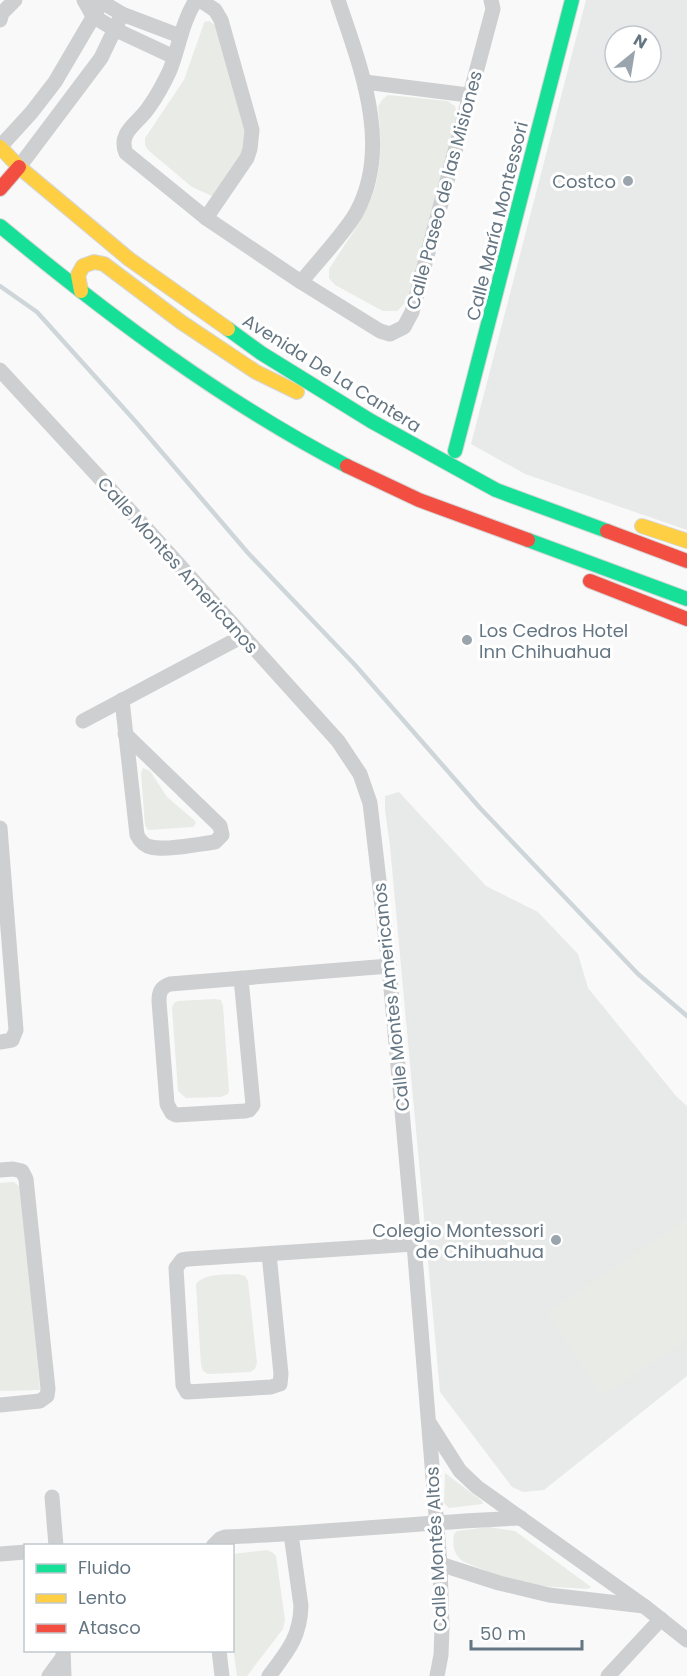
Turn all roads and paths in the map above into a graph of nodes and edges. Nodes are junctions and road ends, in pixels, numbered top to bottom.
1 (15, 0) edge
2 (198, 0) edge
3 (338, 0) edge
4 (491, 0) edge
5 (572, 0) edge
6 (88, 7) edge
7 (122, 14) junction
8 (1, 15) edge
9 (114, 29) junction
10 (180, 36) junction
11 (174, 57) junction
12 (64, 69) junction
13 (365, 82) junction
14 (82, 85) junction
15 (468, 95) junction
16 (0, 147) edge
17 (19, 167) junction
18 (0, 189) edge
19 (206, 218) junction
20 (0, 226) edge
21 (301, 282) junction
22 (81, 291) junction
23 (0, 370) edge
24 (335, 398) junction
25 (405, 440) junction
26 (412, 497) junction
27 (631, 522) dead end
28 (483, 538) dead end
29 (687, 541) edge
30 (687, 561) edge
31 (577, 576) dead end
32 (687, 598) edge
33 (687, 619) edge
34 (243, 636) junction
35 (122, 700) junction
36 (83, 721) dead end
37 (125, 734) junction
38 (0, 828) edge
39 (5, 947) edge
40 (389, 966) junction
41 (241, 978) junction
42 (0, 1042) edge
43 (0, 1170) edge
44 (414, 1244) junction
45 (269, 1254) junction
46 (0, 1405) edge
47 (429, 1422) junction
48 (52, 1497) dead end
49 (521, 1518) junction
50 (435, 1522) junction
51 (291, 1534) junction
52 (56, 1544) edge
53 (214, 1544) edge
54 (24, 1552) edge
55 (0, 1554) edge
56 (440, 1564) junction
57 (644, 1606) junction
58 (661, 1619) junction
59 (687, 1640) edge
60 (219, 1652) edge
61 (63, 1654) edge
62 (49, 1676) edge
63 (64, 1676) edge
64 (222, 1676) edge
65 (269, 1676) edge
66 (437, 1676) edge
67 (608, 1676) edge

1 - 8 street
2 - 10 street, Calle Paseo de las Misiones
2 - 19 street
3 - 13 street
4 - 15 street, Calle Paseo de las Misiones
5 - 25 main road, Calle María Montessori
6 - 7 street
6 - 9 street
6 - 12 street
7 - 9 street
7 - 10 street
9 - 11 street
9 - 14 street
10 - 11 street, Calle Paseo de las Misiones
11 - 19 street, Calle Paseo de las Misiones
12 - 14 street
12 - 16 street
13 - 15 street
13 - 21 street
14 - 17 street
15 - 21 street, Calle Paseo de las Misiones
16 - 17 main road, Avenida De La Cantera
17 - 18 main road
17 - 24 main road, Avenida De La Cantera
19 - 21 street, Calle Paseo de las Misiones
20 - 22 main road
22 - 24 main road
22 - 26 main road
23 - 34 street, Calle Montes Americanos
24 - 25 main road, Avenida De La Cantera
25 - 30 main road, Avenida De La Cantera
26 - 28 main road
26 - 32 main road
27 - 29 main road
31 - 33 main road
34 - 35 street
34 - 40 street, Calle Montes Americanos
35 - 36 street
35 - 37 street
37 - 37 street
38 - 39 street
39 - 42 street
40 - 41 street
40 - 44 street, Calle Montes Americanos
41 - 41 street
43 - 46 street
44 - 45 street
44 - 47 street, Calle Montes Americanos
45 - 45 street
47 - 49 street, Calle Montes Americanos
47 - 50 street, Calle Montés Altos
48 - 52 street
49 - 50 street
49 - 57 street, Calle Montes Americanos
50 - 51 street
50 - 56 street, Calle Montés Altos
51 - 53 street
51 - 65 street
54 - 55 street
56 - 57 street
56 - 66 street, Calle Montés Altos
57 - 58 street, Calle Montes Americanos
58 - 59 street, Calle Montes Americanos
58 - 67 street
60 - 64 street
61 - 62 street
61 - 63 street

